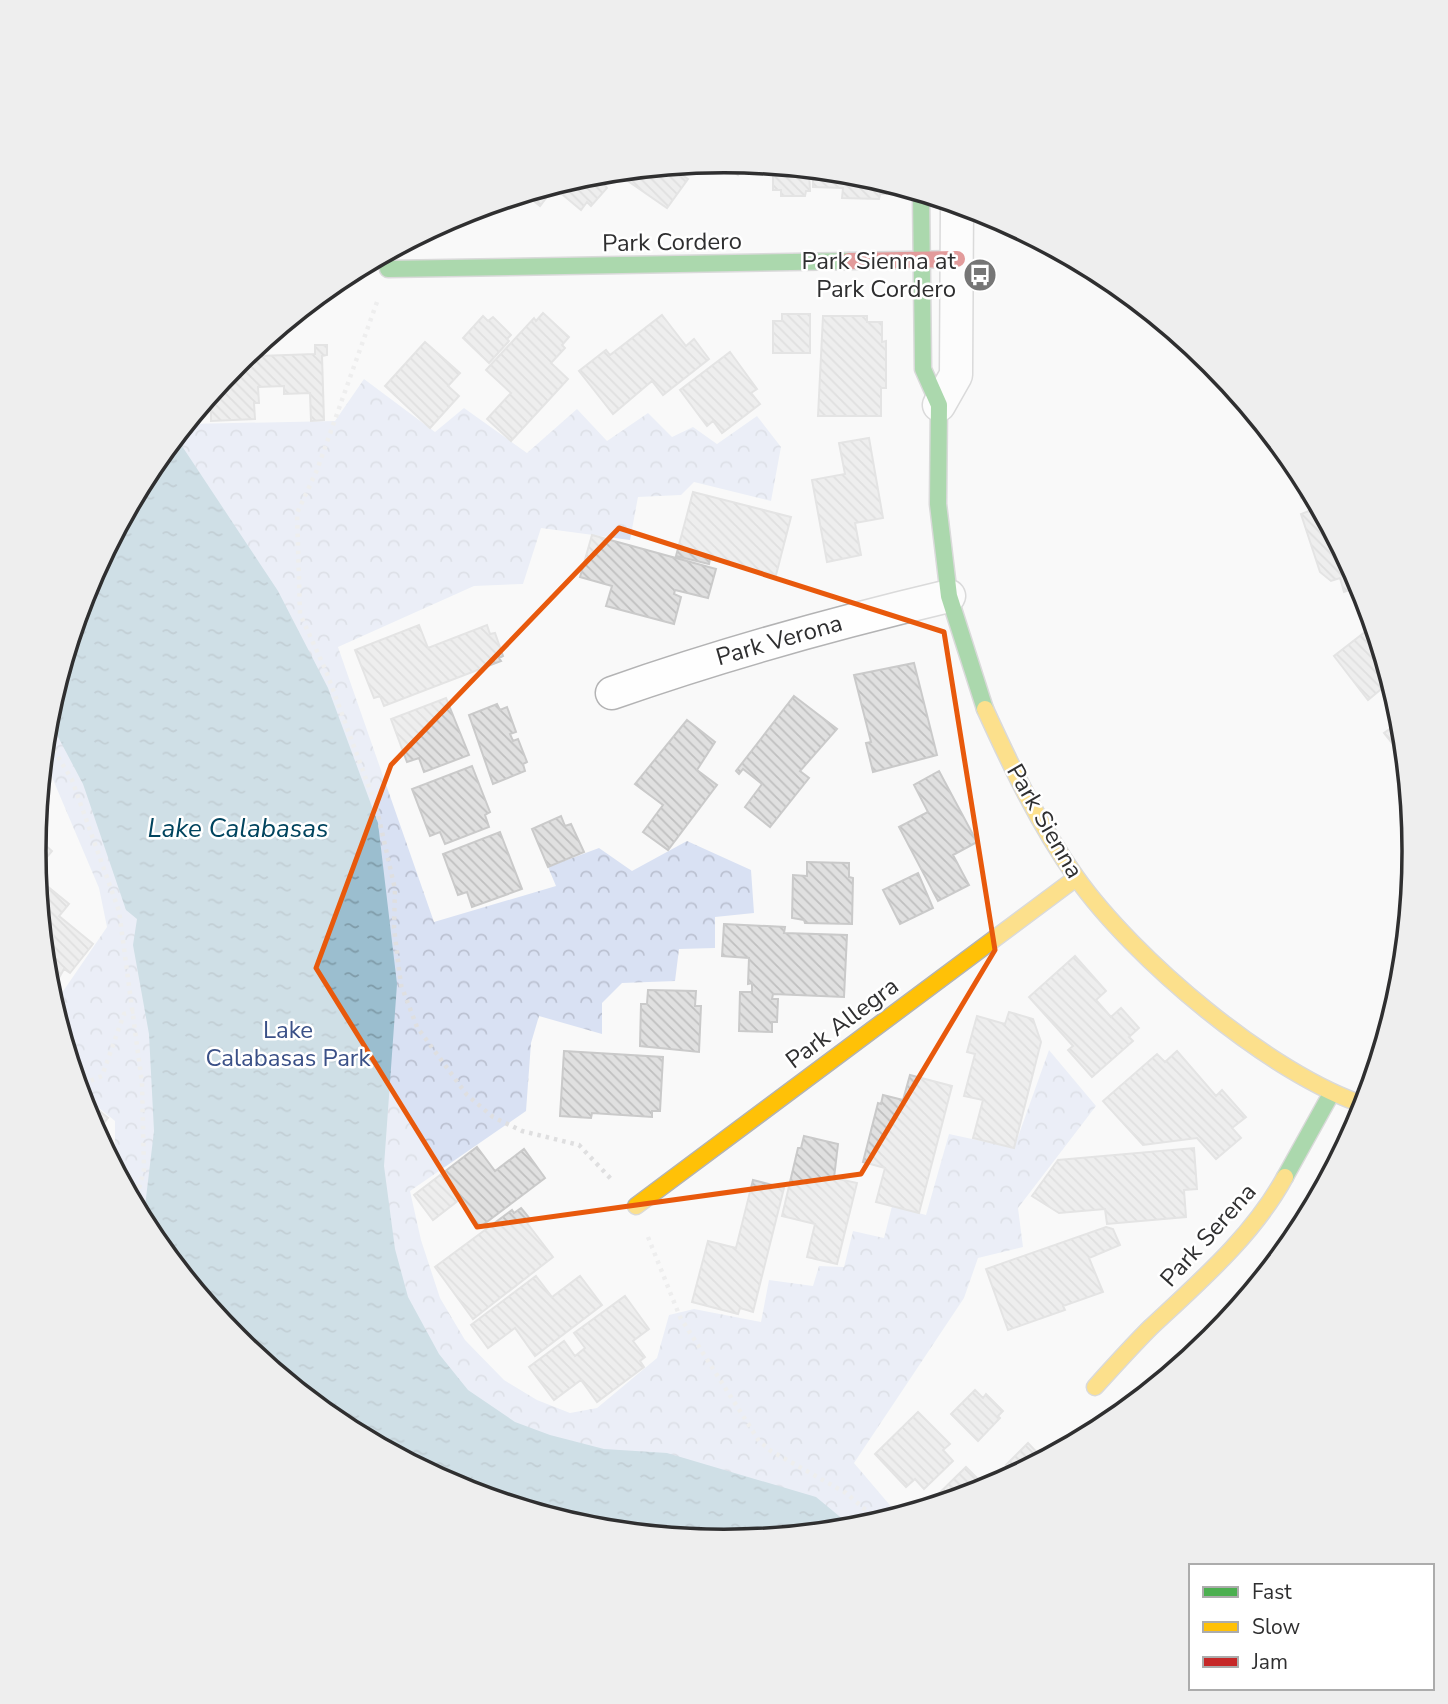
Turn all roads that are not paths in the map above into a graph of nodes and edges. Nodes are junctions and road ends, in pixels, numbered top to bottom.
1 (921, 203) edge
2 (957, 215) edge
3 (957, 259) junction
4 (920, 260) junction
5 (388, 270) road end
6 (939, 405) junction
7 (949, 596) junction
8 (612, 693) dead end
9 (1076, 878) junction
10 (1331, 1094) junction
11 (1355, 1101) edge
12 (636, 1206) road end
13 (1095, 1387) dead end

1 - 4 street, Park Sienna
2 - 3 street, Park Sienna
3 - 4 street, Park Cordero
3 - 6 street, Park Sienna
4 - 5 street, Park Cordero
4 - 6 street, Park Sienna
6 - 7 street, Park Sienna
7 - 8 street, Park Verona
7 - 9 street, Park Sienna
9 - 10 street, Park Sienna
9 - 12 street, Park Allegra
10 - 11 street, Park Sienna
10 - 13 street, Park Serena

